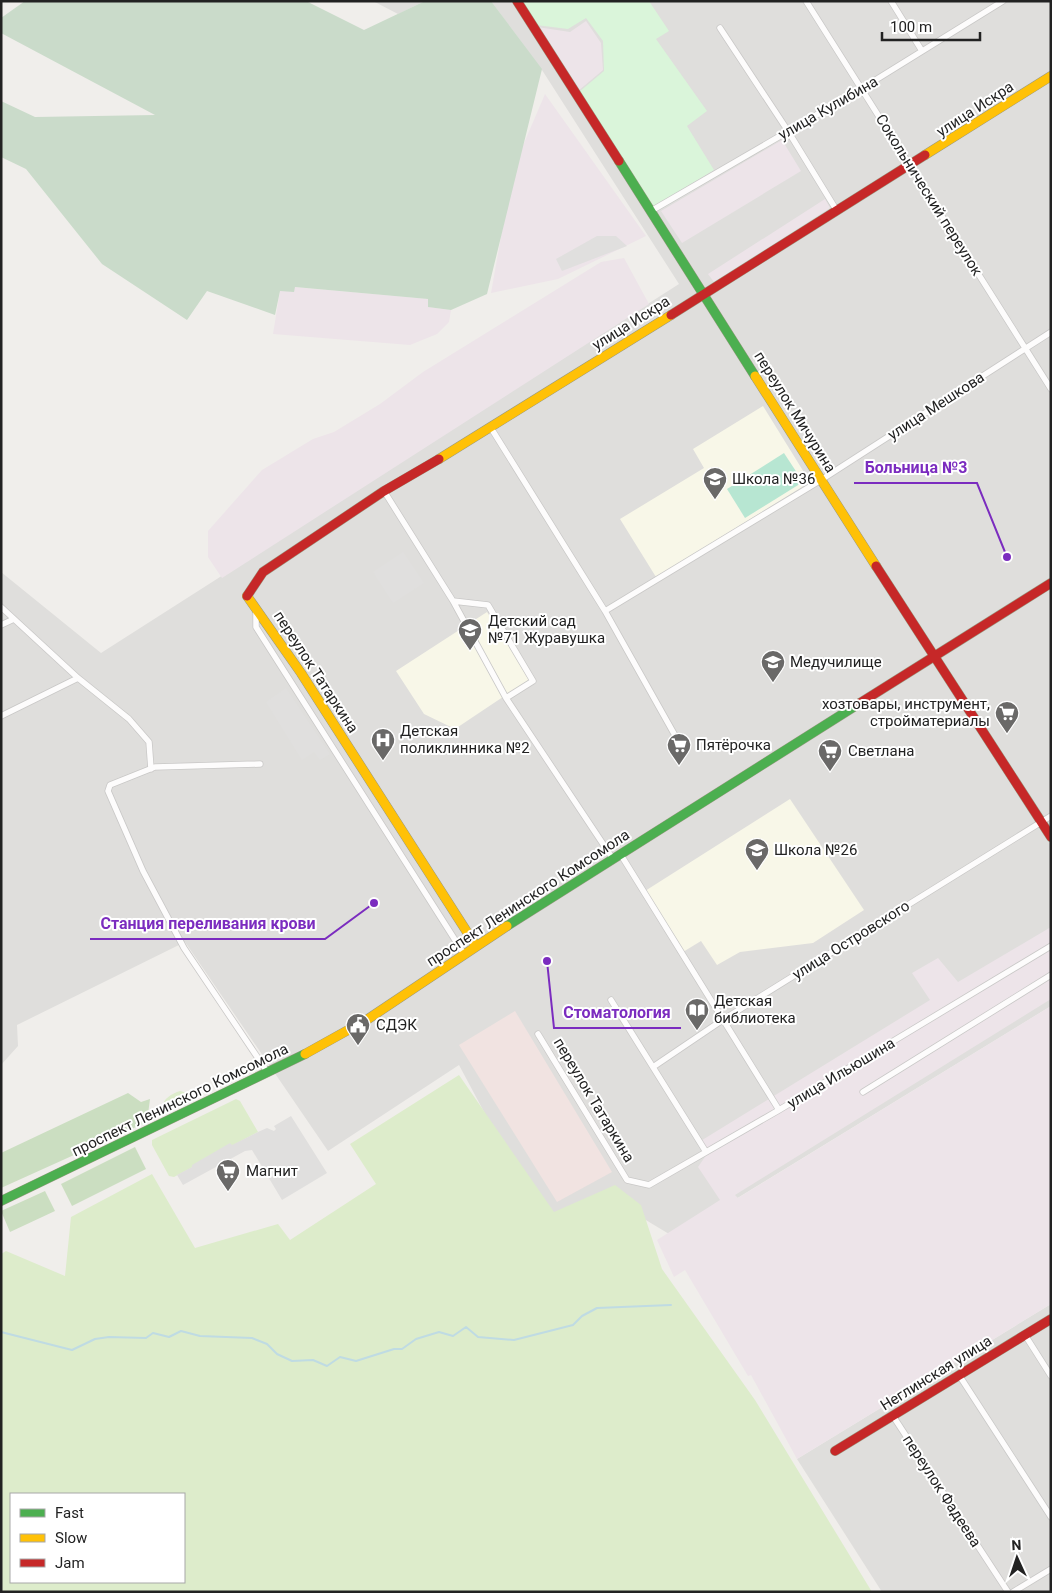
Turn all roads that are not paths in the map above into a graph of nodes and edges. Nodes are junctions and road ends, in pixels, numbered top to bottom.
1 (517, 1) edge
2 (806, 1) edge
3 (891, 1) edge
4 (1003, 1) edge
5 (720, 28) dead end
6 (922, 51) junction
7 (1051, 76) edge
8 (861, 89) junction
9 (788, 131) junction
10 (910, 166) junction
11 (651, 211) junction
12 (837, 211) junction
13 (703, 293) junction
14 (1051, 332) edge
15 (1026, 348) junction
16 (1051, 389) edge
17 (491, 428) junction
18 (821, 480) junction
19 (384, 491) junction
20 (1051, 583) edge
21 (453, 601) junction
22 (256, 606) junction
23 (1, 607) edge
24 (605, 610) junction
25 (14, 619) junction
26 (1, 625) edge
27 (934, 658) junction
28 (78, 678) junction
29 (506, 698) junction
30 (1, 716) edge
31 (677, 739) dead end
32 (260, 764) dead end
33 (151, 769) junction
34 (1051, 816) edge
35 (1041, 822) junction
36 (1051, 837) edge
37 (617, 857) junction
38 (476, 946) junction
39 (1051, 946) edge
40 (464, 954) junction
41 (1051, 975) edge
42 (611, 1000) dead end
43 (721, 1021) junction
44 (538, 1034) dead end
45 (653, 1067) junction
46 (268, 1073) junction
47 (863, 1092) dead end
48 (778, 1110) junction
49 (706, 1152) junction
50 (627, 1180) joint
51 (1, 1201) edge
52 (1051, 1319) edge
53 (1025, 1335) junction
54 (959, 1375) junction
55 (1051, 1376) edge
56 (893, 1416) junction
57 (835, 1451) dead end
58 (1051, 1517) edge
59 (1051, 1569) edge
60 (1008, 1592) edge
61 (1013, 1592) edge

1 - 11 main road, переулок Мичурина
2 - 8 street, Сокольнический переулок
3 - 6 street
4 - 6 street, улица Кулибина
5 - 9 street
6 - 8 street, улица Кулибина
7 - 10 main road, улица Искра
8 - 9 street, улица Кулибина
8 - 10 street, Сокольнический переулок
9 - 11 street, улица Кулибина
9 - 12 street
10 - 12 main road, улица Искра
10 - 15 street, Сокольнический переулок
11 - 13 main road, переулок Мичурина
12 - 13 main road, улица Искра
13 - 17 main road, улица Искра
13 - 18 main road, переулок Мичурина
14 - 15 street, улица Мешкова
15 - 16 street, Сокольнический переулок
15 - 18 street, улица Мешкова
17 - 19 main road, улица Искра
17 - 24 street
18 - 24 street, улица Мешкова
18 - 27 main road, переулок Мичурина
19 - 21 street
19 - 22 main road, улица Искра
20 - 27 main road, проспект Ленинского Комсомола
21 - 29 street
21 - 29 street
22 - 38 main road, переулок Татаркина
22 - 40 street, переулок Татаркина
23 - 25 street
24 - 31 street
25 - 26 street
25 - 28 street
27 - 35 main road, переулок Мичурина
27 - 37 main road, проспект Ленинского Комсомола
28 - 30 street
28 - 33 street
29 - 37 street
32 - 33 street
33 - 46 street
34 - 35 street, улица Островского
35 - 36 main road, переулок Мичурина
35 - 43 street, улица Островского
37 - 38 main road, проспект Ленинского Комсомола
37 - 43 street
38 - 40 main road, проспект Ленинского Комсомола
39 - 48 street, улица Ильюшина
40 - 46 main road, проспект Ленинского Комсомола
41 - 47 street
42 - 45 street
43 - 45 street, улица Островского
43 - 48 street
44 - 50 street, переулок Татаркина
45 - 49 street
46 - 51 main road, проспект Ленинского Комсомола
48 - 49 street, улица Ильюшина
49 - 50 street, улица Ильюшина
52 - 53 main road, Неглинская улица
53 - 54 main road, Неглинская улица
53 - 55 street
54 - 56 main road, Неглинская улица
54 - 58 street
56 - 57 main road, Неглинская улица
56 - 60 street, переулок Фадеева
59 - 61 street

